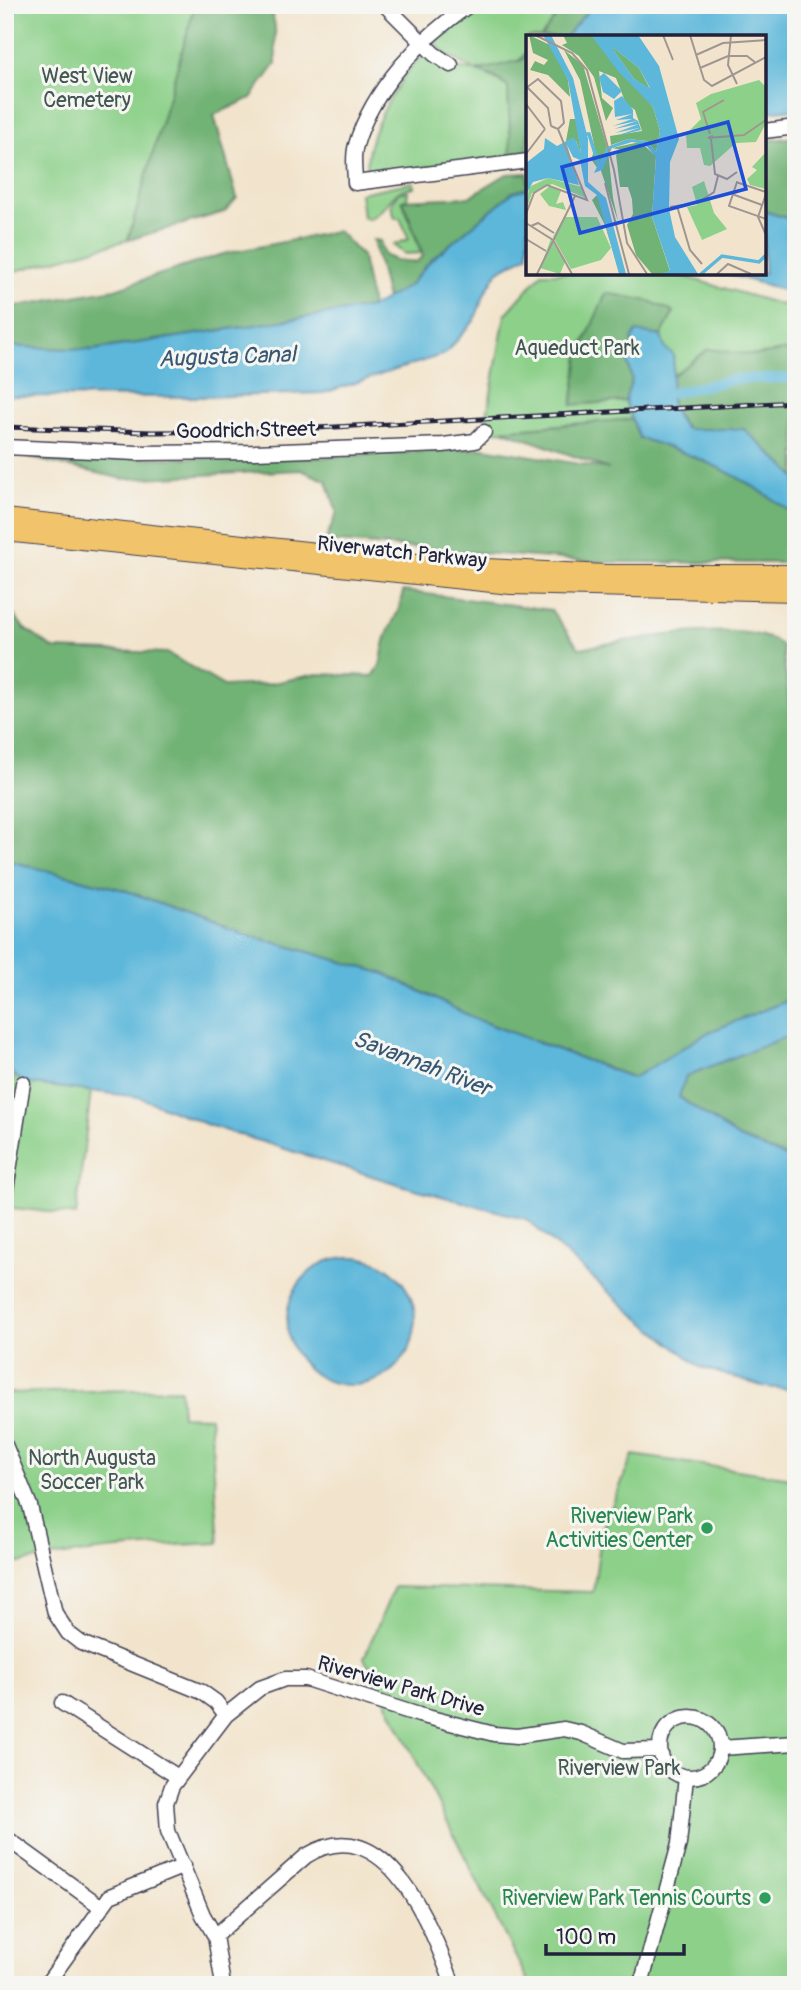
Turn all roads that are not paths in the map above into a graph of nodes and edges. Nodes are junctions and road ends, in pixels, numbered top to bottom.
1 (385, 5) edge
2 (469, 5) edge
3 (421, 41) junction
4 (451, 65) dead end
5 (796, 127) edge
6 (766, 131) edge
7 (526, 161) edge
8 (484, 432) dead end
9 (5, 447) edge
10 (5, 518) edge
11 (5, 532) edge
12 (796, 574) edge
13 (796, 592) edge
14 (23, 1083) dead end
15 (8, 1161) edge
16 (7, 1177) edge
17 (5, 1196) edge
18 (5, 1445) edge
19 (62, 1703) dead end
20 (226, 1715) junction
21 (796, 1743) edge
22 (721, 1748) junction
23 (660, 1750) junction
24 (178, 1777) junction
25 (686, 1777) junction
26 (5, 1837) edge
27 (184, 1866) junction
28 (100, 1906) junction
29 (215, 1936) junction
30 (46, 1985) edge
31 (223, 1985) edge
32 (453, 1985) edge
33 (641, 1985) edge

1 - 3 street
2 - 3 street
3 - 4 street
3 - 7 street
5 - 6 street
8 - 9 street, Goodrich Street
10 - 12 main road, Riverwatch Parkway
11 - 13 main road, Riverwatch Parkway
14 - 15 street
15 - 16 street
16 - 17 street
18 - 20 street
19 - 24 street
20 - 23 street, Riverview Park Drive
20 - 24 street, Riverview Park Drive
21 - 22 street
22 - 23 street
22 - 25 street
23 - 25 street
24 - 27 street, Riverview Park Drive
25 - 33 street
26 - 28 street
27 - 28 street
27 - 29 street, Riverview Park Drive
28 - 30 street
29 - 31 street, Riverview Park Drive
29 - 32 street

